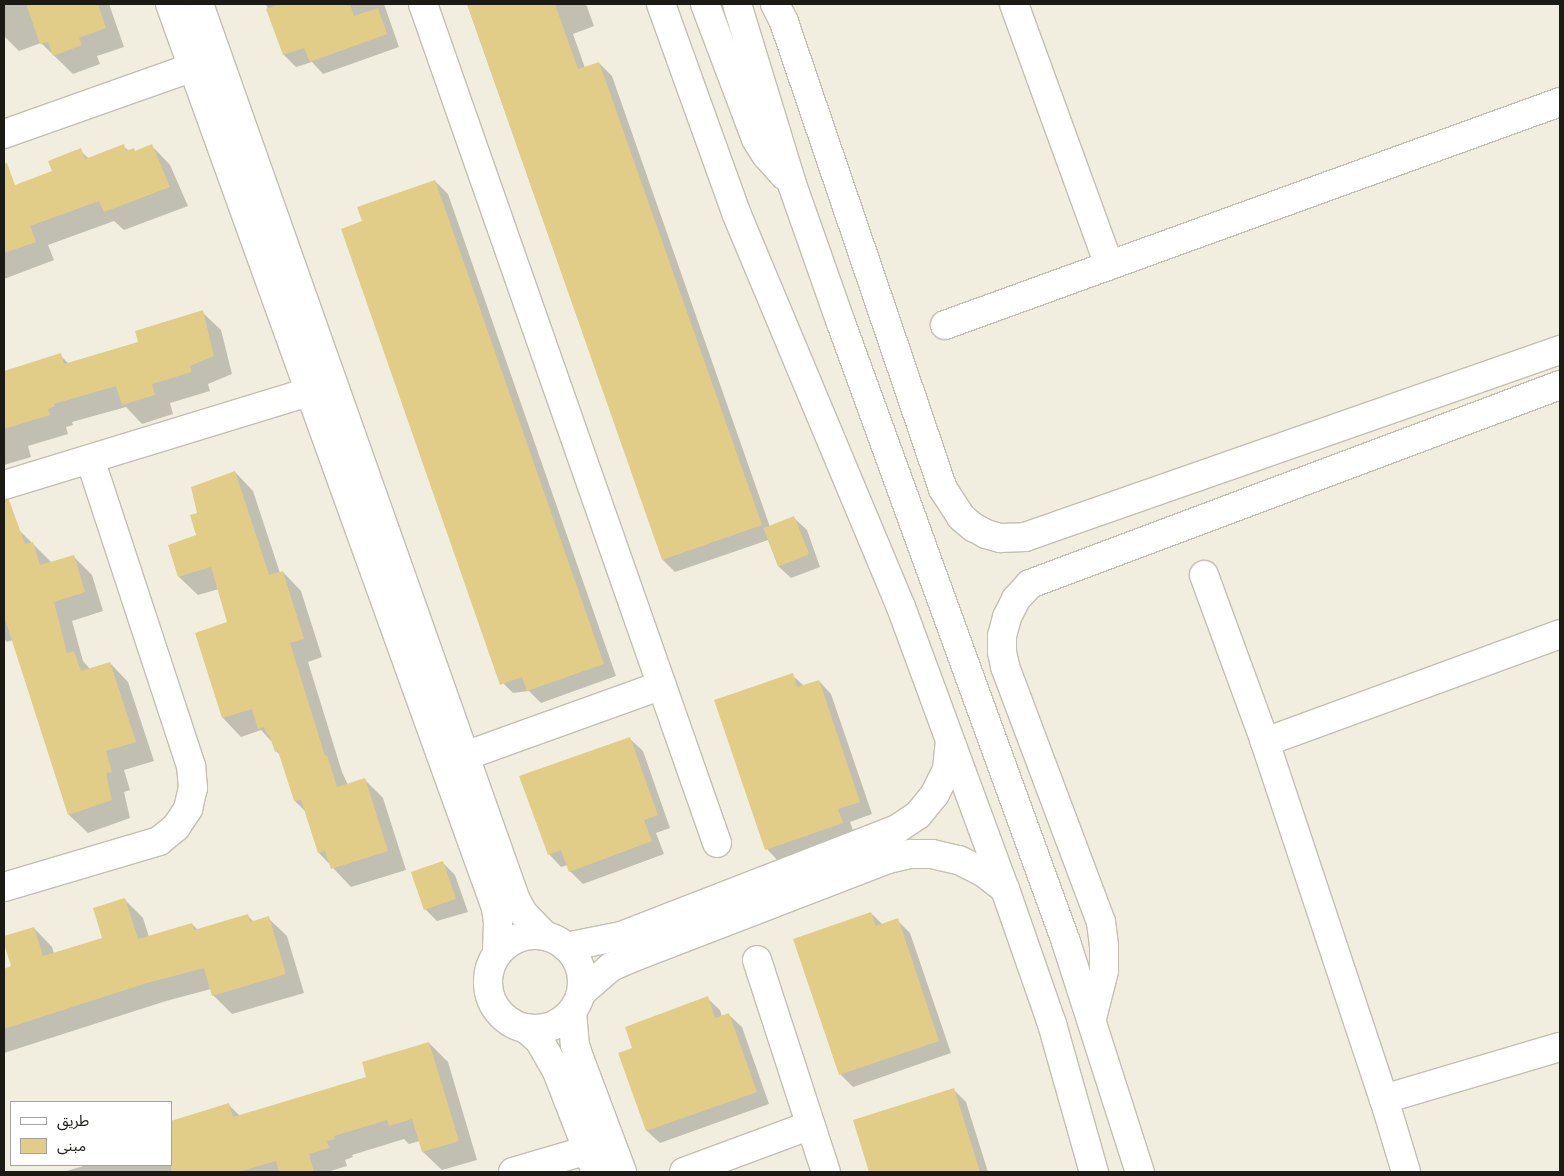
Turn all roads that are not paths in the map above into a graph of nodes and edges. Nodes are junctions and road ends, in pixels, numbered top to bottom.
1 (170, 4) edge
2 (199, 4) edge
3 (422, 4) edge
4 (661, 4) edge
5 (705, 4) edge
6 (736, 4) edge
7 (775, 4) edge
8 (1014, 4) edge
9 (205, 62) junction
10 (1560, 102) edge
11 (4, 134) edge
12 (792, 184) junction
13 (1109, 265) junction
14 (945, 325) dead end
15 (1560, 350) edge
16 (1560, 385) edge
17 (322, 388) junction
18 (90, 459) junction
19 (4, 485) edge
20 (1136, 499) junction
21 (1150, 539) junction
22 (1204, 575) dead end
23 (1560, 634) edge
24 (662, 685) junction
25 (950, 742) junction
26 (1265, 742) junction
27 (466, 756) junction
28 (717, 843) dead end
29 (4, 887) edge
30 (1005, 888) junction
31 (556, 942) junction
32 (497, 954) junction
33 (757, 960) dead end
34 (576, 1003) junction
35 (1092, 1018) junction
36 (526, 1029) junction
37 (1560, 1047) edge
38 (1384, 1099) junction
39 (812, 1125) junction
40 (599, 1155) edge
41 (513, 1172) edge
42 (622, 1172) edge
43 (684, 1172) edge
44 (826, 1172) edge
45 (1094, 1172) edge
46 (1140, 1172) edge
47 (1406, 1172) edge

1 - 9 street
2 - 9 street
3 - 24 street
4 - 25 street
5 - 12 street
6 - 12 street
7 - 20 street
8 - 13 street
9 - 11 street
9 - 17 street
10 - 13 street
12 - 35 street
13 - 14 street
15 - 20 street
16 - 21 street
17 - 18 street
17 - 27 street
17 - 32 street
18 - 19 street
18 - 29 street
20 - 21 street
21 - 35 street
22 - 26 street
23 - 26 street
24 - 27 street
24 - 28 street
25 - 30 street
25 - 31 street
26 - 38 street
27 - 31 street
30 - 34 street
30 - 45 street
31 - 32 street
31 - 34 street
32 - 36 street
33 - 39 street
34 - 36 street
34 - 40 street
35 - 46 street
36 - 40 street
37 - 38 street
38 - 47 street
39 - 43 street
39 - 44 street
40 - 41 street
40 - 42 street

